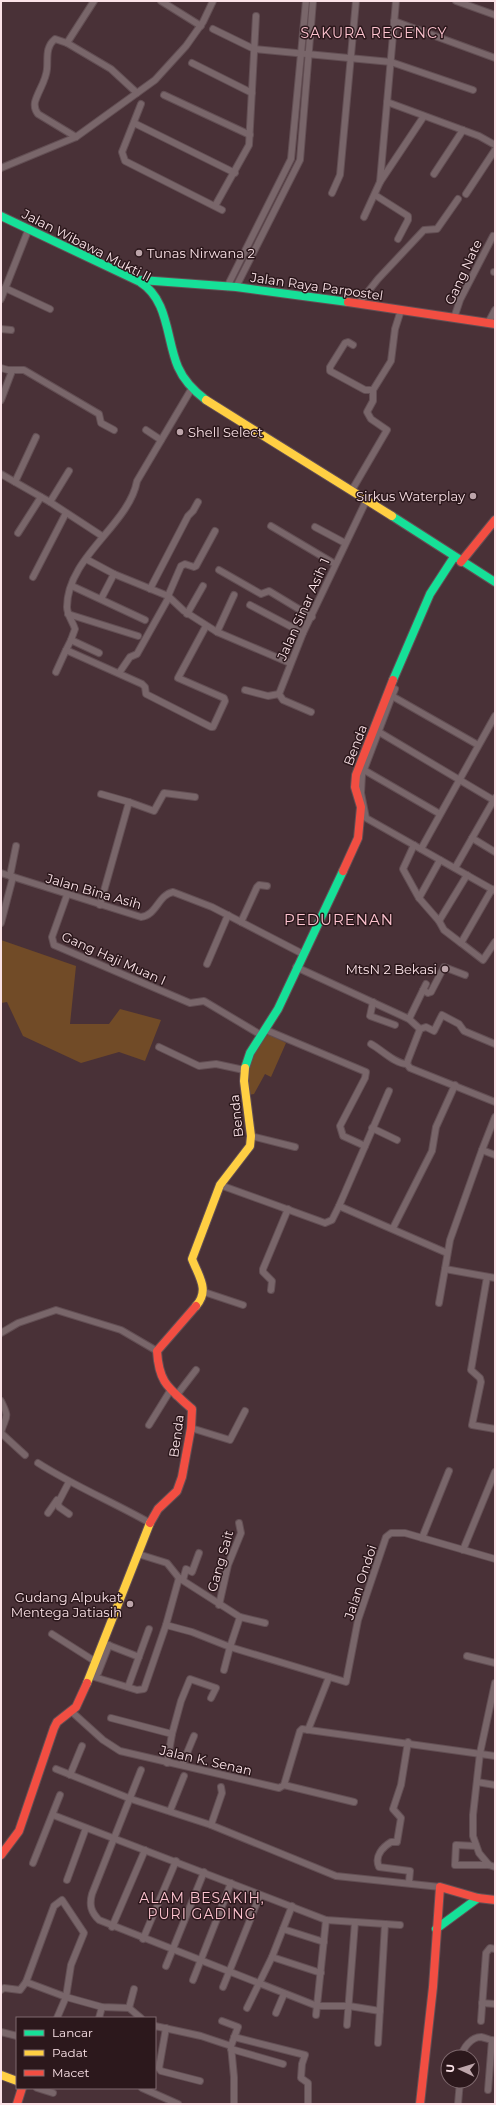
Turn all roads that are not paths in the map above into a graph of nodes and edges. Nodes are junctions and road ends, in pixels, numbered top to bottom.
1 (94, 1) edge
2 (161, 1) edge
3 (213, 1) edge
4 (306, 1) edge
5 (313, 1) edge
6 (356, 1) edge
7 (396, 1) edge
8 (456, 1) edge
9 (495, 15) edge
10 (256, 16) dead end
11 (394, 21) junction
12 (200, 26) junction
13 (213, 29) dead end
14 (67, 43) junction
15 (254, 49) junction
16 (302, 54) junction
17 (309, 54) junction
18 (495, 58) edge
19 (351, 59) junction
20 (391, 62) junction
21 (192, 63) dead end
22 (473, 90) dead end
23 (137, 93) junction
24 (252, 93) junction
25 (164, 95) dead end
26 (387, 102) junction
27 (141, 104) dead end
28 (424, 116) junction
29 (134, 123) junction
30 (463, 130) junction
31 (250, 135) junction
32 (76, 137) junction
33 (495, 146) edge
34 (495, 150) edge
35 (1, 168) edge
36 (287, 170) junction
37 (235, 173) junction
38 (295, 173) junction
39 (434, 174) dead end
40 (380, 182) junction
41 (332, 193) dead end
42 (466, 194) dead end
43 (375, 195) junction
44 (458, 199) dead end
45 (216, 206) junction
46 (222, 210) dead end
47 (1, 216) edge
48 (364, 216) dead end
49 (29, 228) junction
50 (258, 228) junction
51 (265, 232) junction
52 (493, 236) dead end
53 (398, 239) dead end
54 (135, 280) junction
55 (232, 287) junction
56 (5, 288) junction
57 (1, 299) edge
58 (359, 303) junction
59 (50, 309) dead end
60 (401, 310) junction
61 (495, 310) edge
62 (454, 318) junction
63 (492, 324) edge
64 (1, 329) edge
65 (10, 330) dead end
66 (353, 344) dead end
67 (1, 368) edge
68 (12, 371) junction
69 (192, 388) junction
70 (372, 390) junction
71 (1, 400) edge
72 (114, 430) dead end
73 (146, 430) dead end
74 (36, 437) dead end
75 (160, 440) junction
76 (69, 471) dead end
77 (1, 474) edge
78 (15, 482) junction
79 (352, 490) junction
80 (41, 497) junction
81 (367, 499) junction
82 (50, 502) junction
83 (198, 502) dead end
84 (66, 513) junction
85 (495, 520) edge
86 (271, 526) dead end
87 (315, 527) dead end
88 (215, 531) dead end
89 (18, 533) dead end
90 (102, 536) junction
91 (345, 543) junction
92 (86, 559) junction
93 (457, 560) junction
94 (335, 564) junction
95 (219, 570) dead end
96 (114, 574) junction
97 (33, 577) dead end
98 (495, 582) edge
99 (72, 586) junction
100 (203, 586) dead end
101 (150, 589) junction
102 (234, 595) dead end
103 (169, 597) junction
104 (101, 599) junction
105 (250, 605) dead end
106 (68, 614) junction
107 (187, 614) junction
108 (312, 617) junction
109 (145, 620) dead end
110 (206, 626) junction
111 (217, 632) junction
112 (303, 634) junction
113 (138, 636) dead end
114 (71, 640) junction
115 (66, 650) junction
116 (99, 653) dead end
117 (290, 663) junction
118 (56, 672) dead end
119 (119, 673) junction
120 (395, 689) dead end
121 (245, 690) dead end
122 (279, 694) junction
123 (392, 696) junction
124 (311, 712) dead end
125 (495, 716) edge
126 (379, 732) junction
127 (478, 745) junction
128 (364, 770) junction
129 (459, 780) junction
130 (101, 794) dead end
131 (195, 797) dead end
132 (495, 800) edge
133 (129, 802) junction
134 (440, 814) junction
135 (472, 838) junction
136 (414, 845) junction
137 (16, 846) dead end
138 (421, 849) junction
139 (495, 852) edge
140 (440, 860) junction
141 (455, 868) junction
142 (1, 874) edge
143 (467, 875) junction
144 (11, 877) junction
145 (267, 886) dead end
146 (493, 890) edge
147 (67, 895) junction
148 (419, 898) junction
149 (100, 905) junction
150 (228, 915) junction
151 (439, 921) junction
152 (241, 922) junction
153 (1, 924) edge
154 (495, 942) edge
155 (462, 943) junction
156 (303, 954) junction
157 (207, 964) dead end
158 (296, 968) junction
159 (465, 975) dead end
160 (373, 1002) junction
161 (409, 1019) junction
162 (395, 1025) dead end
163 (420, 1029) junction
164 (264, 1033) junction
165 (371, 1044) dead end
166 (495, 1044) edge
167 (159, 1047) dead end
168 (407, 1064) junction
169 (244, 1070) junction
170 (455, 1085) junction
171 (389, 1091) dead end
172 (495, 1102) edge
173 (495, 1117) edge
174 (372, 1128) junction
175 (251, 1136) junction
176 (397, 1140) dead end
177 (365, 1146) junction
178 (295, 1147) dead end
179 (482, 1150) junction
180 (495, 1155) edge
181 (220, 1185) junction
182 (339, 1206) junction
183 (288, 1209) junction
184 (393, 1228) junction
185 (448, 1253) junction
186 (445, 1269) junction
187 (487, 1277) junction
188 (495, 1278) edge
189 (271, 1290) dead end
190 (204, 1292) junction
191 (439, 1303) dead end
192 (243, 1305) dead end
193 (1, 1333) edge
194 (157, 1351) junction
195 (196, 1370) dead end
196 (173, 1393) junction
197 (1, 1401) edge
198 (244, 1411) dead end
199 (149, 1425) dead end
200 (191, 1428) junction
201 (495, 1429) edge
202 (1, 1432) edge
203 (25, 1455) dead end
204 (38, 1463) dead end
205 (449, 1471) dead end
206 (495, 1472) edge
207 (69, 1482) junction
208 (58, 1498) junction
209 (48, 1513) dead end
210 (69, 1514) dead end
211 (150, 1523) junction
212 (239, 1523) dead end
213 (422, 1538) junction
214 (464, 1550) junction
215 (199, 1553) dead end
216 (138, 1554) junction
217 (495, 1559) edge
218 (181, 1579) junction
219 (219, 1604) junction
220 (240, 1617) junction
221 (265, 1623) dead end
222 (166, 1625) junction
223 (148, 1629) dead end
224 (52, 1634) dead end
225 (106, 1644) junction
226 (230, 1647) junction
227 (467, 1656) dead end
228 (139, 1657) junction
229 (96, 1662) junction
230 (495, 1663) edge
231 (224, 1670) dead end
232 (94, 1674) junction
233 (329, 1676) junction
234 (495, 1683) edge
235 (128, 1687) junction
236 (211, 1698) dead end
237 (72, 1712) junction
238 (111, 1718) dead end
239 (308, 1730) junction
240 (172, 1734) junction
241 (194, 1736) dead end
242 (408, 1742) junction
243 (82, 1746) dead end
244 (480, 1753) junction
245 (495, 1756) edge
246 (167, 1763) junction
247 (182, 1765) junction
248 (56, 1769) dead end
249 (141, 1770) dead end
250 (70, 1775) junction
251 (184, 1776) dead end
252 (477, 1782) junction
253 (284, 1785) junction
254 (495, 1785) edge
255 (221, 1787) dead end
256 (60, 1795) dead end
257 (130, 1799) junction
258 (354, 1802) dead end
259 (170, 1811) junction
260 (53, 1815) junction
261 (211, 1825) junction
262 (86, 1828) junction
263 (115, 1840) junction
264 (476, 1846) junction
265 (144, 1850) junction
266 (1, 1855) edge
267 (176, 1862) junction
268 (33, 1863) dead end
269 (492, 1866) edge
270 (204, 1872) junction
271 (67, 1880) dead end
272 (409, 1882) junction
273 (231, 1883) junction
274 (440, 1887) junction
275 (260, 1895) junction
276 (478, 1898) junction
277 (495, 1900) edge
278 (292, 1906) junction
279 (326, 1920) junction
280 (355, 1922) junction
281 (385, 1924) junction
282 (400, 1925) dead end
283 (112, 1927) junction
284 (283, 1929) junction
285 (436, 1929) junction
286 (143, 1939) junction
287 (324, 1942) junction
288 (495, 1949) edge
289 (172, 1950) junction
290 (272, 1957) junction
291 (200, 1961) junction
292 (166, 1966) dead end
293 (230, 1972) junction
294 (321, 1973) junction
295 (193, 1980) dead end
296 (26, 1982) junction
297 (259, 1983) junction
298 (224, 1988) dead end
299 (134, 1989) dead end
300 (1, 1990) edge
301 (284, 1994) junction
302 (66, 1997) junction
303 (482, 2003) junction
304 (495, 2004) edge
305 (318, 2006) junction
306 (349, 2006) junction
307 (102, 2007) junction
308 (129, 2008) junction
309 (247, 2008) dead end
310 (380, 2011) junction
311 (276, 2013) dead end
312 (316, 2015) dead end
313 (57, 2017) edge
314 (98, 2017) edge
315 (140, 2017) edge
316 (222, 2021) dead end
317 (480, 2021) dead end
318 (347, 2025) dead end
319 (156, 2026) edge
320 (166, 2028) junction
321 (1, 2032) edge
322 (16, 2036) edge
323 (234, 2037) junction
324 (493, 2040) edge
325 (378, 2043) dead end
326 (231, 2047) junction
327 (464, 2049) edge
328 (283, 2064) dead end
329 (1, 2075) edge
330 (16, 2081) edge
331 (200, 2081) dead end
332 (22, 2089) edge
333 (40, 2089) edge
334 (144, 2089) edge
335 (459, 2089) edge
336 (488, 2090) dead end
337 (53, 2093) dead end
338 (17, 2104) edge
339 (178, 2104) edge
340 (234, 2104) edge
341 (308, 2104) edge
342 (420, 2104) edge
343 (458, 2104) edge

1 - 14 street
2 - 12 street
3 - 12 street
4 - 16 street
5 - 17 street
6 - 19 street
7 - 11 street
8 - 9 street
10 - 15 street
11 - 18 street
11 - 20 street
12 - 23 street
13 - 15 street
14 - 23 street
14 - 32 street
15 - 16 street
15 - 24 street
16 - 17 street
16 - 36 street
17 - 19 street
17 - 38 street
19 - 20 street
19 - 41 street
20 - 22 street
20 - 26 street
21 - 24 street
23 - 32 street
24 - 31 street
25 - 31 street
26 - 28 street
26 - 40 street
27 - 29 street
28 - 30 street
28 - 40 street
29 - 37 street
29 - 45 street
30 - 33 street
30 - 39 street
31 - 37 street
32 - 35 street
34 - 42 street
36 - 38 street
36 - 50 street
37 - 45 street
38 - 51 street
40 - 43 street
43 - 48 street
43 - 53 street
44 - 58 street
45 - 46 street
47 - 49 street, Jalan Wibawa Mukti II
49 - 54 street, Jalan Wibawa Mukti II
49 - 56 street
50 - 51 street
50 - 55 street
51 - 55 street
52 - 62 street, Gang Nate
54 - 55 street, Jalan Raya Parpostel
54 - 69 street, Jalan Wibawa Mukti II
55 - 58 street, Jalan Raya Parpostel
56 - 57 street
56 - 59 street
58 - 60 street, Jalan Raya Parpostel
60 - 62 street, Jalan Raya Parpostel
60 - 70 street
61 - 63 street
62 - 63 street, Jalan Raya Parpostel
64 - 65 street
66 - 70 street
67 - 68 street
68 - 71 street
68 - 72 street
69 - 75 street
69 - 79 street, Jalan Wibawa Mukti II
70 - 79 street
73 - 75 street
74 - 78 street
75 - 90 street
76 - 82 street
77 - 78 street
78 - 80 street
79 - 81 street, Jalan Wibawa Mukti II
80 - 82 street
80 - 89 street
81 - 91 street, Jalan Sinar Asih 1
81 - 93 street, Jalan Wibawa Mukti II
82 - 84 street
83 - 101 street
84 - 90 street
84 - 97 street
85 - 93 street, Benda
86 - 94 street
87 - 91 street
88 - 103 street
90 - 92 street
91 - 94 street, Jalan Sinar Asih 1
92 - 96 street
92 - 99 street
93 - 98 street, Jalan Wibawa Mukti II
93 - 156 street, Benda
94 - 108 street, Jalan Sinar Asih 1
95 - 108 street
96 - 101 street
96 - 104 street
99 - 104 street
99 - 106 street
100 - 107 street
101 - 103 street
102 - 111 street
103 - 107 street
103 - 119 street
104 - 109 street
105 - 112 street
106 - 113 street
106 - 114 street
107 - 110 street
108 - 112 street, Jalan Sinar Asih 1
110 - 111 street
110 - 119 street
111 - 117 street
112 - 117 street, Jalan Sinar Asih 1
114 - 115 street
114 - 116 street
115 - 118 street
115 - 119 street
117 - 122 street, Jalan Sinar Asih 1
120 - 123 street
121 - 122 street
122 - 124 street
123 - 126 street
123 - 127 street
125 - 127 street
126 - 128 street
126 - 129 street
127 - 129 street
128 - 134 street
128 - 136 street
129 - 132 street
129 - 134 street
130 - 133 street
131 - 133 street
132 - 135 street
133 - 149 street
134 - 138 street
135 - 139 street
135 - 141 street
136 - 138 street
136 - 148 street
137 - 144 street
138 - 140 street
140 - 141 street
140 - 148 street
141 - 143 street
142 - 144 street, Jalan Bina Asih
143 - 146 street
143 - 151 street
144 - 147 street, Jalan Bina Asih
144 - 153 street
145 - 152 street
146 - 155 street
147 - 149 street, Jalan Bina Asih
147 - 164 street, Gang Haji Muan I
148 - 151 street
149 - 150 street, Jalan Bina Asih
150 - 152 street, Jalan Bina Asih
150 - 157 street
151 - 155 street
152 - 156 street, Jalan Bina Asih
154 - 155 street
156 - 158 street, Benda
158 - 160 street
158 - 164 street, Benda
159 - 161 street
160 - 161 street
160 - 162 street
161 - 163 street
163 - 166 street
163 - 168 street
164 - 169 street, Benda
164 - 177 street
165 - 168 street
167 - 169 street
168 - 170 street
169 - 175 street, Benda
170 - 172 street
170 - 184 street
171 - 174 street
173 - 179 street
174 - 176 street
174 - 177 street
175 - 178 street
175 - 181 street, Benda
177 - 182 street
179 - 180 street
179 - 185 street
181 - 183 street
181 - 190 street, Benda
182 - 183 street
182 - 184 street
183 - 189 street
184 - 185 street
185 - 186 street
186 - 187 street
186 - 191 street
187 - 188 street
187 - 201 street
190 - 192 street
190 - 194 street
193 - 194 street
194 - 196 street, Benda
195 - 196 street
196 - 199 street
196 - 200 street, Benda
197 - 202 street
198 - 200 street
200 - 211 street, Benda
202 - 203 street
204 - 207 street
205 - 213 street
206 - 214 street
207 - 208 street
207 - 211 street
208 - 209 street
208 - 210 street
211 - 216 street, Benda
212 - 219 street, Gang Sait
213 - 214 street, Jalan Ondoi
213 - 233 street, Jalan Ondoi
214 - 217 street, Jalan Ondoi
215 - 218 street
216 - 218 street
216 - 225 street, Benda
218 - 219 street
218 - 222 street
219 - 220 street
220 - 221 street
220 - 226 street
222 - 226 street
222 - 235 street
223 - 228 street
224 - 229 street
225 - 228 street
225 - 229 street, Benda
225 - 232 street
226 - 231 street
226 - 233 street
227 - 230 street
228 - 235 street
229 - 232 street, Benda
232 - 235 street
232 - 237 street, Benda
233 - 239 street
234 - 244 street
236 - 240 street
237 - 246 street, Jalan K. Senan
237 - 266 street
238 - 240 street
239 - 242 street
239 - 253 street
240 - 246 street
241 - 247 street
242 - 244 street
242 - 272 street
243 - 250 street
244 - 245 street
244 - 252 street
246 - 247 street, Jalan K. Senan
247 - 253 street, Jalan K. Senan
248 - 250 street
249 - 257 street
250 - 257 street
251 - 259 street
252 - 254 street
252 - 264 street
253 - 258 street
255 - 261 street
256 - 260 street
257 - 259 street
257 - 263 street
259 - 261 street
260 - 262 street
260 - 268 street
261 - 272 street
262 - 263 street
262 - 271 street
263 - 265 street
263 - 283 street
264 - 269 street
264 - 269 street
265 - 267 street
265 - 283 street
267 - 270 street
267 - 286 street
270 - 273 street
270 - 289 street
272 - 274 street
273 - 275 street
273 - 291 street
274 - 276 street
274 - 285 street
275 - 278 street
275 - 293 street
276 - 277 street
276 - 285 street
278 - 279 street
278 - 284 street
279 - 280 street
279 - 287 street
280 - 281 street
280 - 306 street
281 - 282 street
281 - 310 street
283 - 286 street
284 - 287 street
284 - 290 street
285 - 342 street
286 - 289 street
287 - 294 street
288 - 303 street
289 - 291 street
289 - 292 street
290 - 294 street
290 - 297 street
291 - 293 street
291 - 295 street
293 - 297 street
293 - 298 street
294 - 305 street
296 - 300 street
296 - 302 street
296 - 302 street
297 - 301 street
297 - 309 street
299 - 308 street
301 - 305 street
301 - 311 street
302 - 307 street
302 - 313 street
303 - 304 street
303 - 317 street
305 - 306 street
305 - 312 street
306 - 310 street
306 - 318 street
307 - 308 street
307 - 314 street
308 - 315 street
310 - 325 street
316 - 323 street
319 - 320 street
320 - 326 street
320 - 331 street
321 - 322 street
323 - 326 street
323 - 341 street
324 - 327 street
324 - 336 street
326 - 328 street
326 - 340 street
329 - 330 street
332 - 338 street
333 - 337 street
334 - 339 street
335 - 343 street

